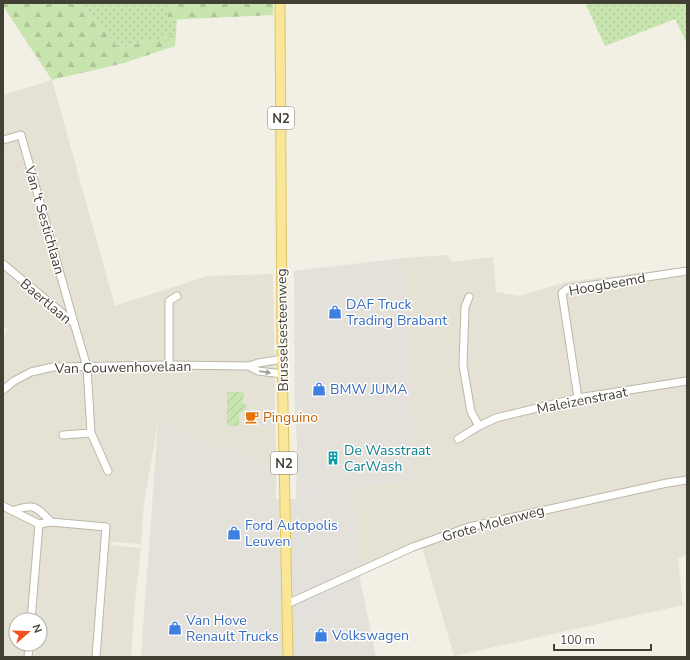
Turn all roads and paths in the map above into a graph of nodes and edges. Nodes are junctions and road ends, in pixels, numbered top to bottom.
1 (280, 3) edge
2 (3, 140) edge
3 (3, 264) edge
4 (687, 271) edge
5 (177, 296) dead end
6 (469, 297) dead end
7 (74, 323) junction
8 (283, 359) junction
9 (169, 365) junction
10 (249, 366) junction
11 (87, 367) junction
12 (283, 374) junction
13 (687, 381) edge
14 (3, 390) edge
15 (578, 398) junction
16 (479, 426) junction
17 (91, 433) junction
18 (63, 435) dead end
19 (458, 439) dead end
20 (108, 471) dead end
21 (687, 480) edge
22 (3, 506) edge
23 (12, 511) junction
24 (51, 522) junction
25 (39, 524) junction
26 (287, 604) junction
27 (32, 612) edge
28 (96, 657) edge
29 (288, 657) edge

1 - 8 main road, Brusselsesteenweg / N2
2 - 7 street, Van 't Sestichlaan
3 - 7 street, Baertlaan
4 - 15 street, Hoogbeemd
5 - 9 street
6 - 16 street
7 - 11 street, Baertlaan
8 - 10 street, Van Couwenhovelaan
8 - 12 main road, Brusselsesteenweg / N2
9 - 10 street, Van Couwenhovelaan
9 - 11 street, Van Couwenhovelaan
10 -> 12 street, Van Couwenhovelaan
11 - 14 street, Van Couwenhovelaan
11 - 17 street, Baertlaan
12 - 26 main road, Brusselsesteenweg / N2
13 - 15 street, Maleizenstraat
15 - 16 street, Maleizenstraat
16 - 19 street, Maleizenstraat
17 - 18 street
17 - 20 street
21 - 26 street, Grote Molenweg
22 - 23 street
23 - 24 street
23 - 25 street
24 - 25 street
24 - 28 street
25 - 27 street
26 - 29 main road, Brusselsesteenweg / N2

